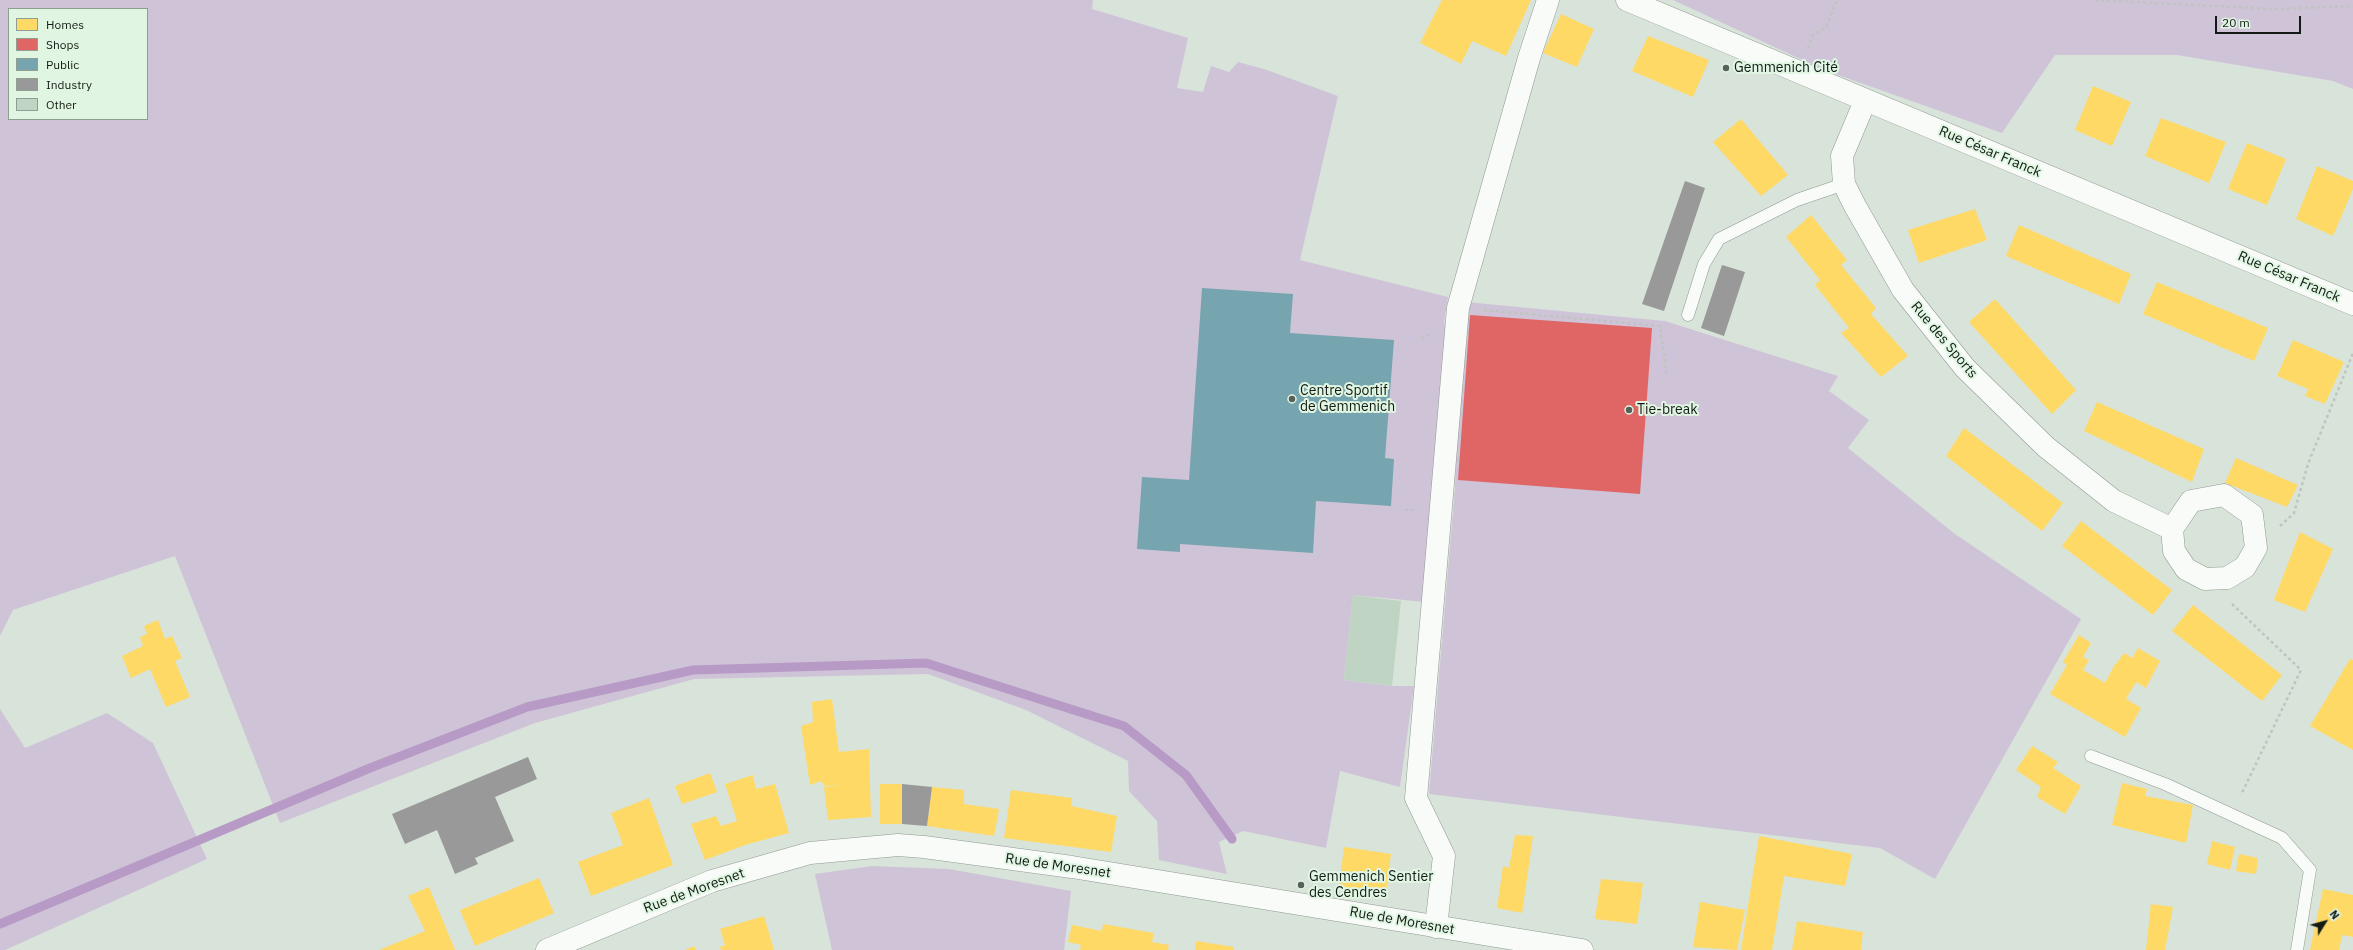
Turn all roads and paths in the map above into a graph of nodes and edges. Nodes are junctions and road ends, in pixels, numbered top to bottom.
1 (1548, 0) edge
2 (1627, 0) edge
3 (1837, 0) edge
4 (2095, 0) edge
5 (2353, 6) edge
6 (1794, 71) junction
7 (1865, 100) junction
8 (1844, 184) junction
9 (2353, 304) edge
10 (1458, 308) junction
11 (1688, 315) dead end
12 (2353, 353) edge
13 (1667, 377) dead end
14 (2172, 529) junction
15 (2256, 548) junction
16 (2205, 579) junction
17 (2091, 756) dead end
18 (2231, 815) junction
19 (1436, 927) junction
20 (547, 950) edge
21 (1582, 950) edge
22 (2297, 950) edge

1 - 10 street
2 - 6 street, Rue César Franck
3 - 6 path
4 - 5 path
6 - 7 street, Rue César Franck
7 - 8 street, Rue des Sports
7 - 9 street, Rue César Franck
8 - 11 lane
8 - 14 street, Rue des Sports
10 - 13 path
10 - 19 street
12 - 15 path
14 - 15 street
14 - 16 street
15 - 16 street
16 - 18 path
17 - 18 lane
18 - 22 lane
19 - 20 street, Rue de Moresnet
19 - 21 street, Rue de Moresnet

